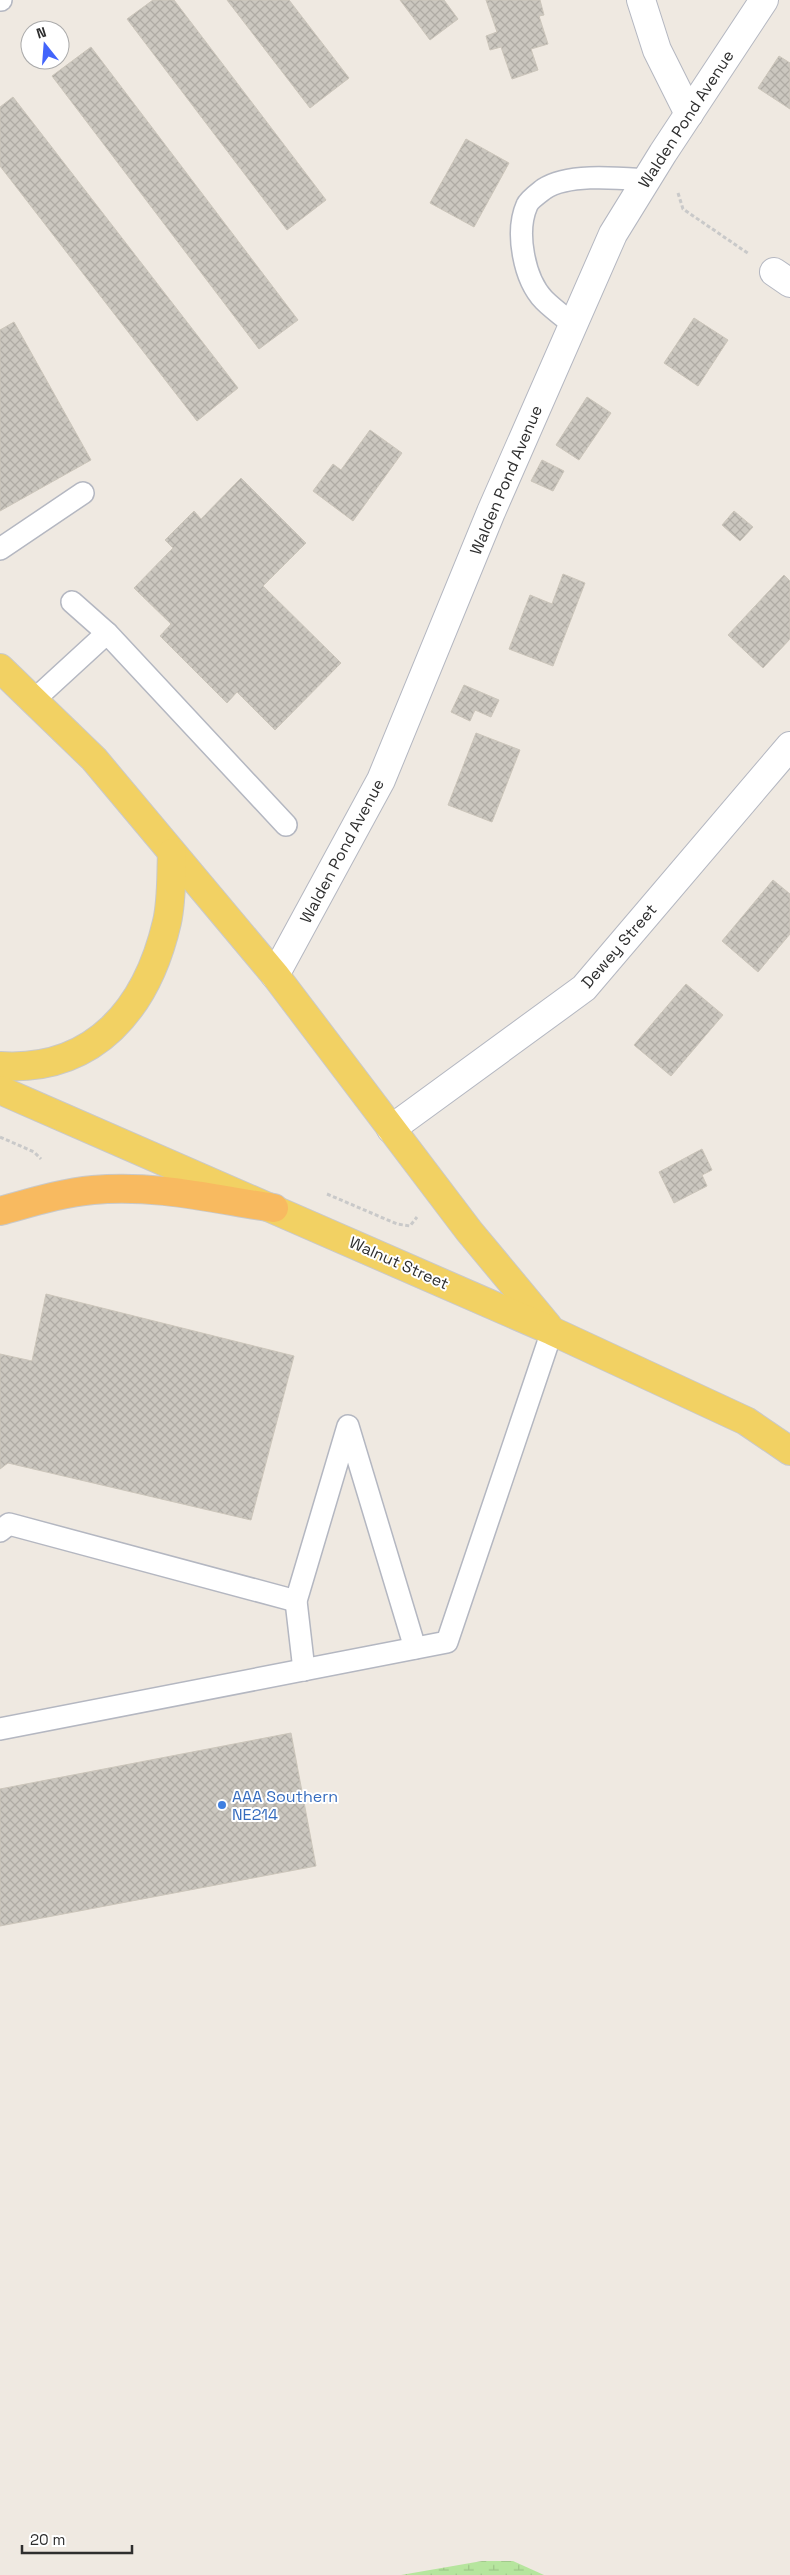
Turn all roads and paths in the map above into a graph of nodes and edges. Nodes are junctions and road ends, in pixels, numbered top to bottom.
1 (641, 0) edge
2 (764, 0) edge
3 (689, 114) junction
4 (663, 152) junction
5 (646, 180) junction
6 (782, 278) edge
7 (574, 325) junction
8 (82, 494) dead end
9 (0, 549) edge
10 (72, 602) dead end
11 (107, 634) junction
12 (0, 668) edge
13 (34, 700) junction
14 (790, 746) edge
15 (286, 825) dead end
16 (172, 853) junction
17 (275, 976) junction
18 (0, 1066) edge
19 (0, 1090) edge
20 (391, 1129) junction
21 (0, 1138) edge
22 (41, 1159) dead end
23 (274, 1208) junction
24 (0, 1211) edge
25 (552, 1331) junction
26 (790, 1451) edge
27 (0, 1530) edge
28 (296, 1601) junction
29 (415, 1648) junction
30 (304, 1670) junction
31 (0, 1730) edge

1 - 3 street
2 - 3 street, Walden Pond Avenue
3 - 4 street, Walden Pond Avenue
4 - 5 street, Walden Pond Avenue
4 - 6 path
5 - 7 street, Walden Pond Avenue
5 - 7 lane
7 - 17 street, Walden Pond Avenue
8 - 9 lane
10 - 11 lane
11 - 13 lane
11 - 15 lane
12 - 13 main road
13 - 16 main road
14 - 20 street, Dewey Street
16 - 17 main road
16 - 18 main road
17 - 20 main road
19 - 23 main road, Walnut Street
20 - 25 main road
21 - 22 path
23 - 24 highway
23 - 25 main road, Walnut Street
25 - 26 main road, Walnut Street
25 - 29 lane
27 - 28 lane
28 - 29 lane
28 - 30 lane
29 - 30 lane
30 - 31 lane

